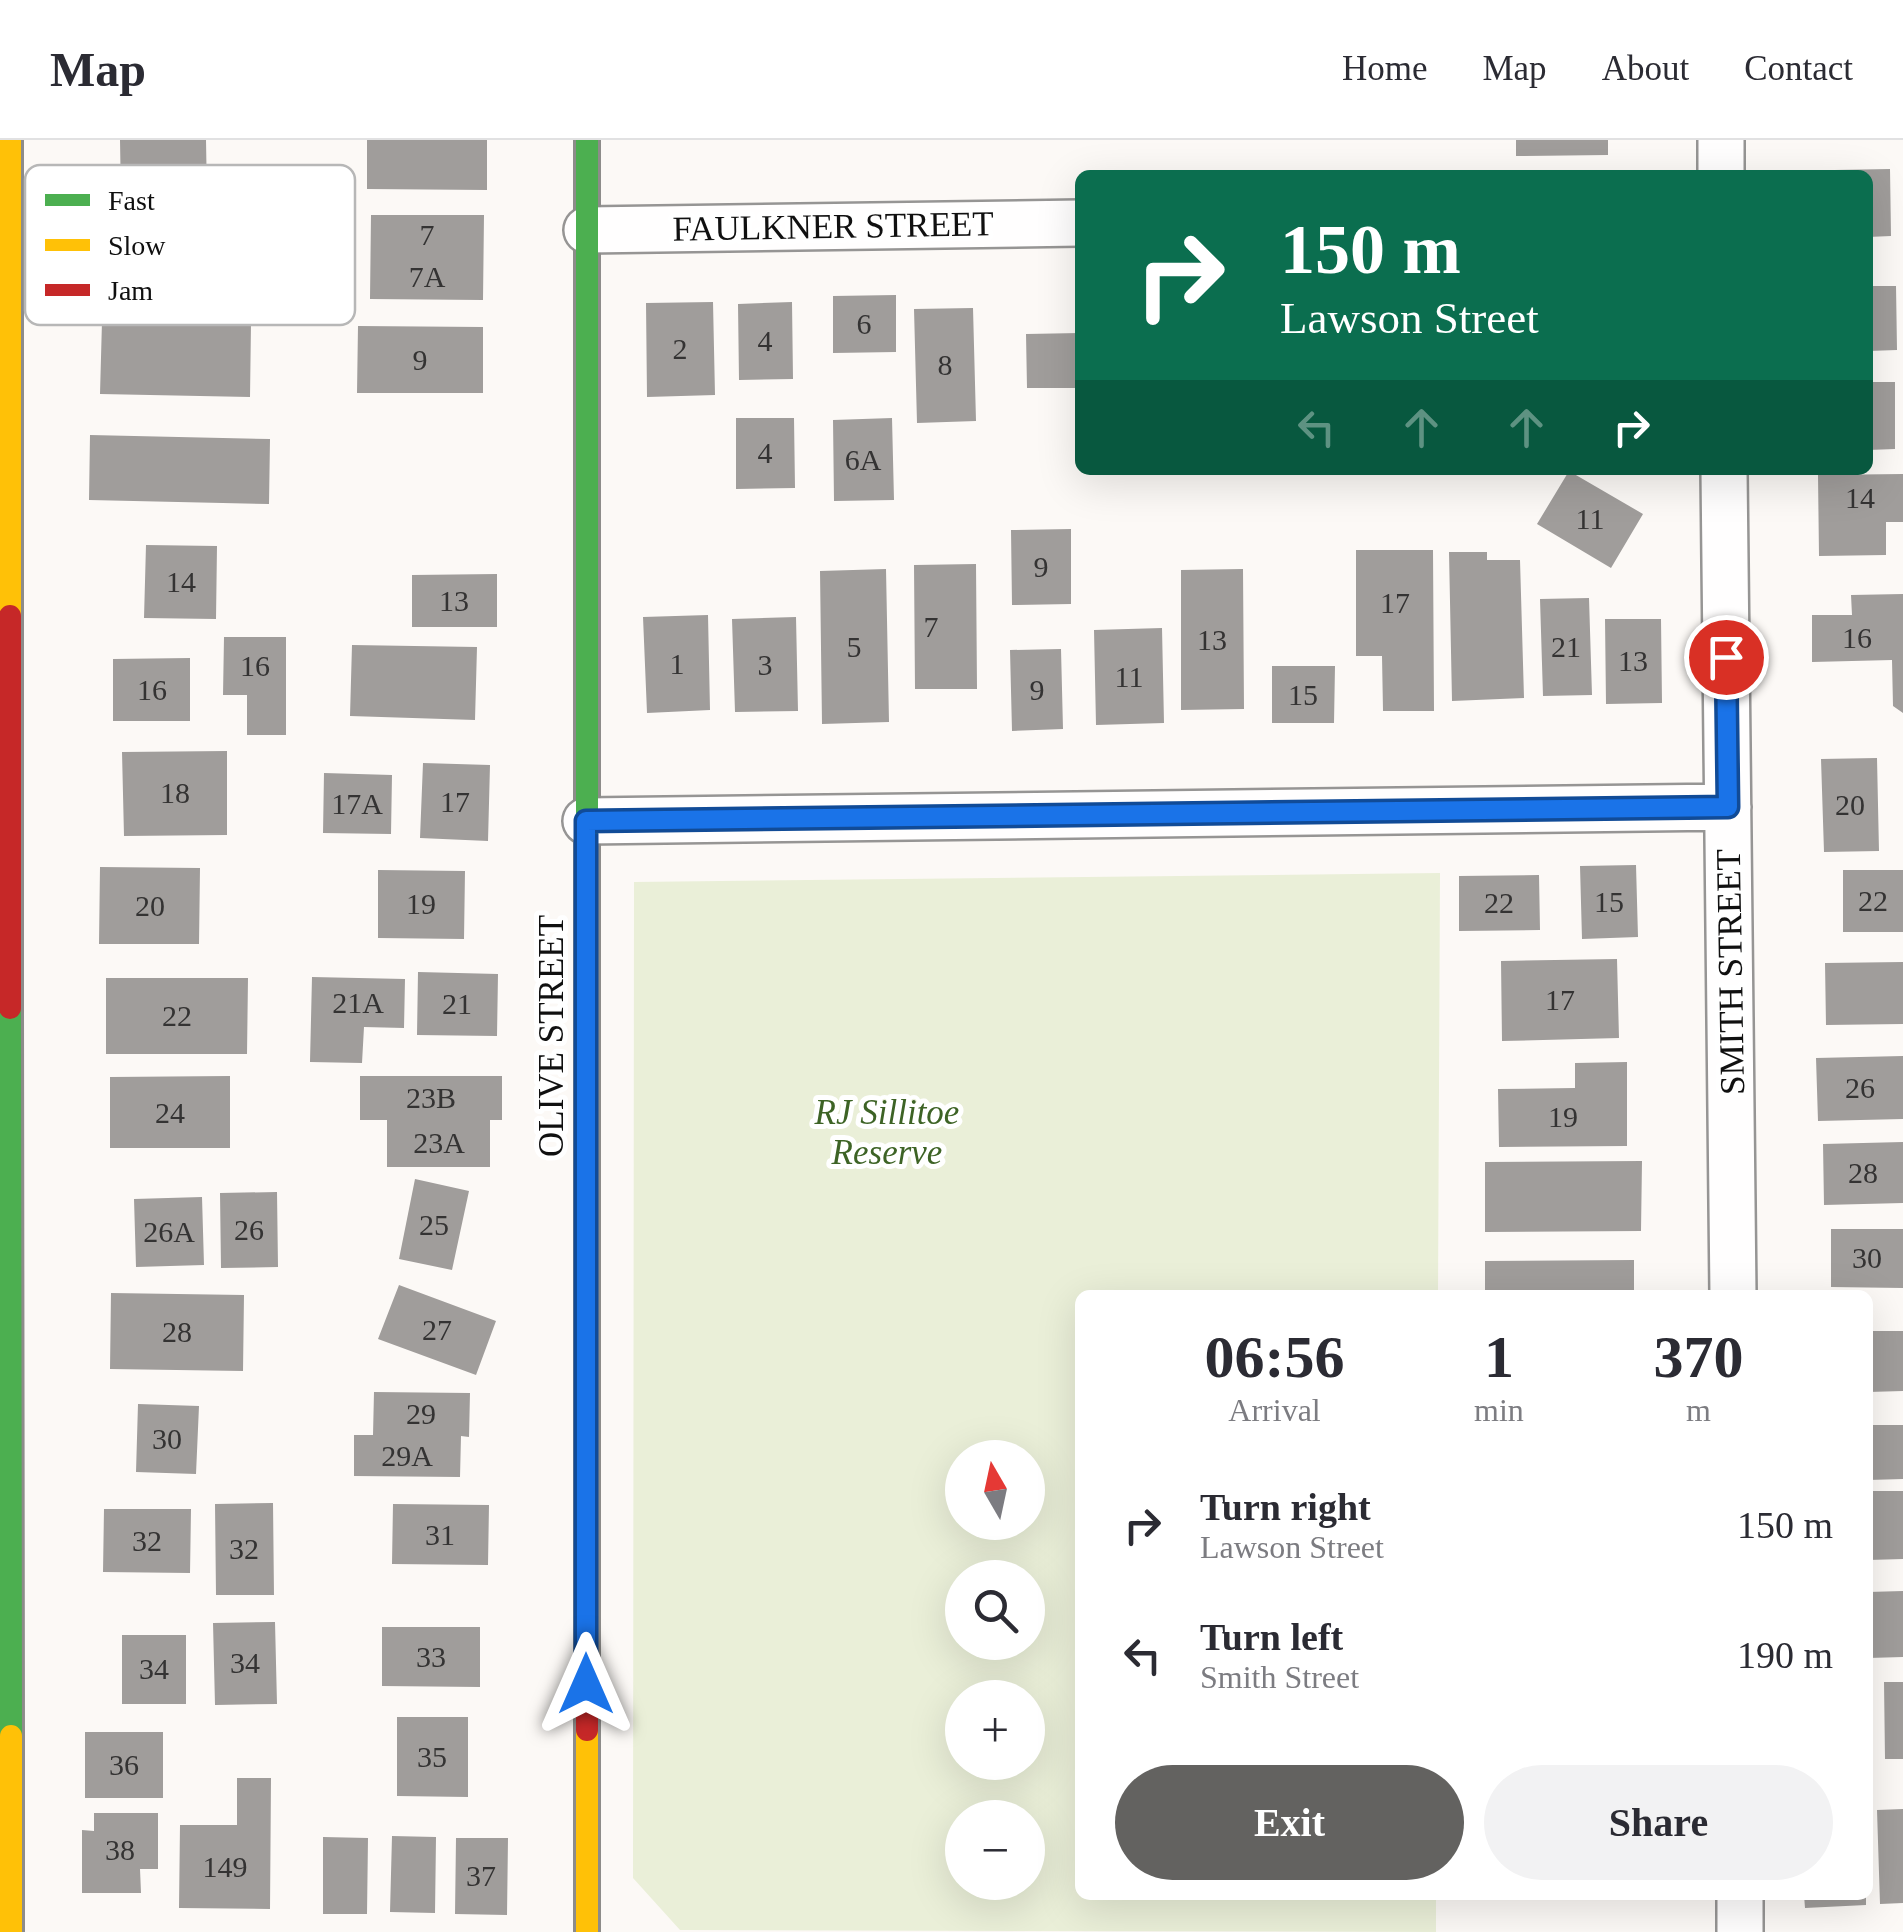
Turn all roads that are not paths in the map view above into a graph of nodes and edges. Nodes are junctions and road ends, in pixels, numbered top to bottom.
1 (10, 140) edge
2 (587, 140) edge
3 (1721, 140) edge
4 (1722, 170) edge
5 (1075, 222) edge
6 (587, 230) junction
7 (1724, 475) edge
8 (1728, 807) junction
9 (586, 821) junction
10 (1733, 1290) edge
11 (1740, 1900) edge
12 (11, 1932) edge
13 (587, 1932) edge
14 (1740, 1932) edge

1 - 12 street
2 - 6 street, OLIVE STREET
3 - 4 street
5 - 6 street, FAULKNER STREET
6 - 9 street, OLIVE STREET
7 - 8 street, SMITH STREET
8 - 9 street
8 - 10 street, SMITH STREET
9 - 13 street, OLIVE STREET
11 - 14 street

